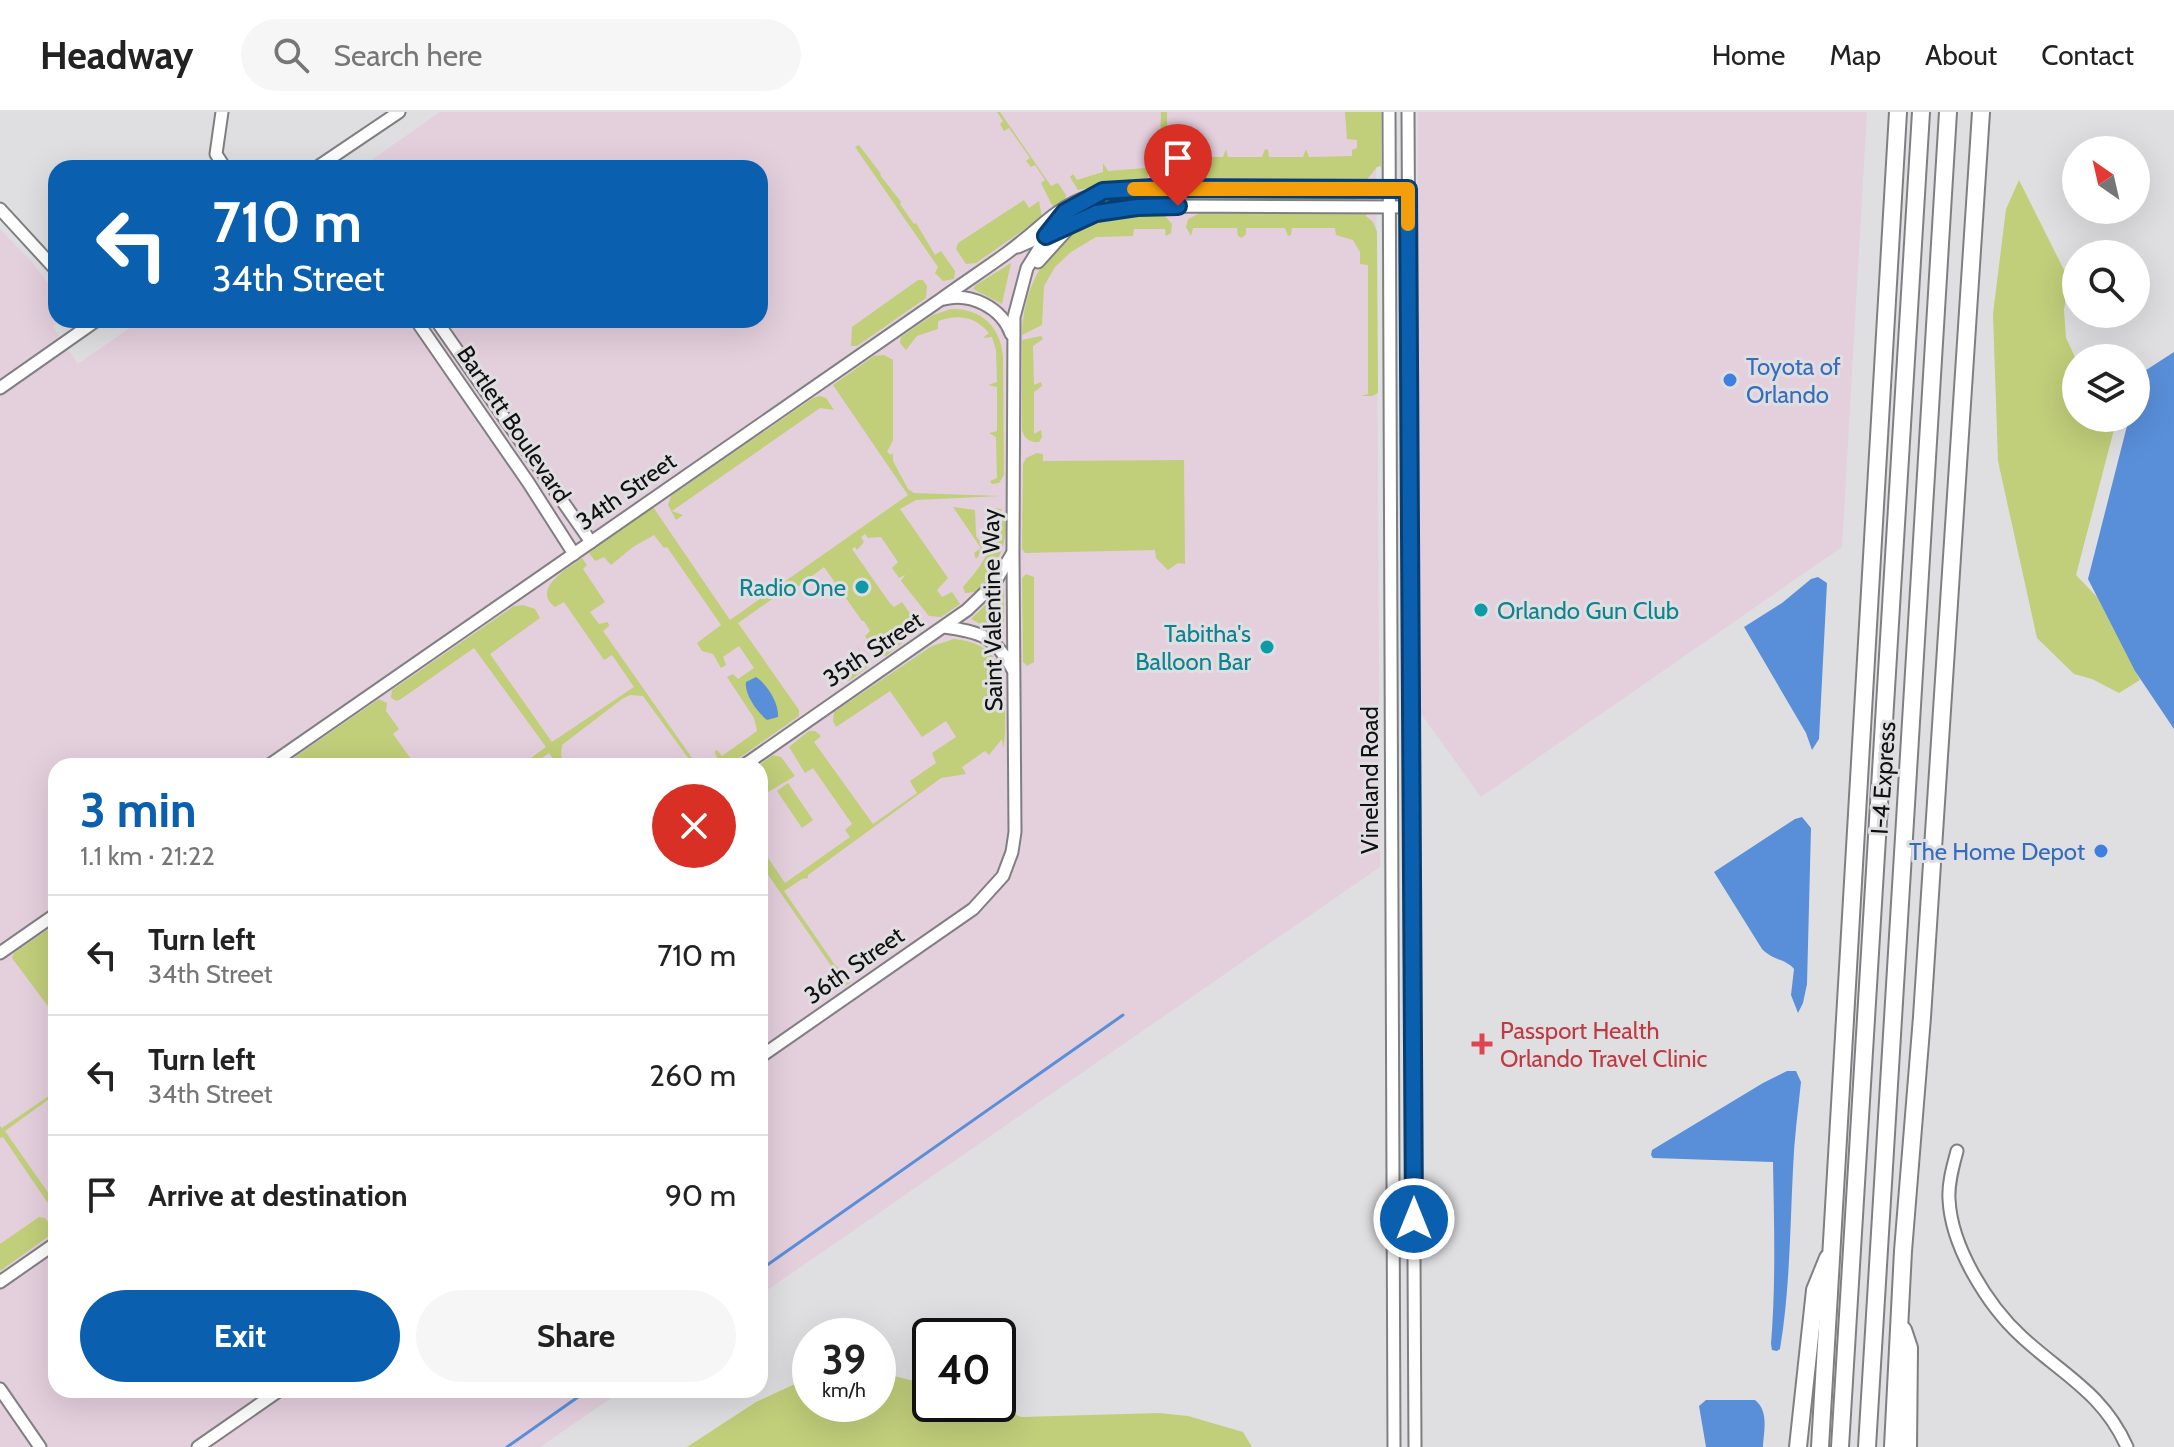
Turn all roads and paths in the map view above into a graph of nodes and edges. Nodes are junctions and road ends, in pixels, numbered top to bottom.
1 (222, 112) edge
2 (399, 112) edge
3 (1389, 112) edge
4 (1408, 112) edge
5 (1898, 112) edge
6 (1921, 112) edge
7 (1948, 112) edge
8 (1981, 112) edge
9 (220, 160) edge
10 (336, 160) edge
11 (1389, 188) junction
12 (1408, 189) junction
13 (1103, 191) junction
14 (1389, 206) junction
15 (1408, 207) junction
16 (0, 209) edge
17 (1073, 225) junction
18 (1046, 236) junction
19 (1010, 251) junction
20 (48, 261) edge
21 (1027, 268) joint
22 (1018, 298) junction
23 (940, 300) junction
24 (84, 328) edge
25 (423, 328) edge
26 (430, 328) edge
27 (442, 328) edge
28 (1012, 338) junction
29 (474, 374) junction
30 (0, 388) edge
31 (1409, 406) junction
32 (1390, 407) junction
33 (1390, 523) junction
34 (1410, 523) junction
35 (591, 542) junction
36 (574, 554) junction
37 (1013, 554) junction
38 (944, 627) junction
39 (1014, 672) junction
40 (1411, 691) junction
41 (1391, 693) junction
42 (280, 758) edge
43 (755, 758) edge
44 (973, 909) joint
45 (48, 920) edge
46 (0, 953) edge
47 (768, 1051) edge
48 (1392, 1059) junction
49 (1414, 1060) junction
50 (1957, 1151) dead end
51 (1833, 1246) junction
52 (48, 1249) edge
53 (1393, 1263) junction
54 (1415, 1265) junction
55 (0, 1282) edge
56 (1900, 1318) junction
57 (0, 1389) edge
58 (268, 1398) edge
59 (40, 1447) edge
60 (198, 1447) edge
61 (1394, 1447) edge
62 (1415, 1447) edge
63 (1798, 1447) edge
64 (1820, 1447) edge
65 (1840, 1447) edge
66 (1867, 1447) edge
67 (1893, 1447) edge
68 (1908, 1447) edge
69 (2127, 1447) edge

1 - 9 street
2 - 10 street
3 - 11 street, Vineland Road
4 - 12 street, Vineland Road
5 - 51 highway
6 - 65 highway, I-4 Express
7 - 66 highway, I-4 Express
8 - 56 highway
11 - 12 street, 34th Street
11 - 13 street, 34th Street
11 - 14 street, Vineland Road
12 - 15 street, Vineland Road
13 - 18 street, 34th Street
13 - 19 street, 34th Street
14 - 15 street, 34th Street
14 - 17 street, 34th Street
14 - 32 street, Vineland Road
15 - 31 street, Vineland Road
16 - 20 street
17 - 18 street, 34th Street
17 - 22 street, Saint Valentine Way
18 - 19 street, 34th Street
18 - 21 street, 34th Street
19 - 23 street, 34th Street
21 - 22 street, Saint Valentine Way
22 - 28 street, Saint Valentine Way
23 - 28 street
23 - 35 street, 34th Street
24 - 30 street
25 - 36 street, Bartlett Boulevard
26 - 29 street, Bartlett Boulevard
27 - 29 street, Bartlett Boulevard
28 - 37 street, Saint Valentine Way
29 - 35 street, Bartlett Boulevard
31 - 32 street
31 - 34 street, Vineland Road
32 - 33 street, Vineland Road
33 - 34 street
33 - 41 street, Vineland Road
34 - 40 street, Vineland Road
35 - 36 street, 34th Street
36 - 42 street, 34th Street
37 - 38 street, 35th Street
37 - 39 street, Saint Valentine Way
38 - 39 street
38 - 43 street, 35th Street
39 - 44 street, Saint Valentine Way
40 - 41 street
40 - 49 street, Vineland Road
41 - 48 street, Vineland Road
44 - 47 street, 36th Street
45 - 46 street
48 - 49 street
48 - 53 street, Vineland Road
49 - 54 street, Vineland Road
50 - 69 street
51 - 63 highway
51 - 64 highway
52 - 55 street
53 - 54 street
53 - 61 street, Vineland Road
54 - 62 street, Vineland Road
56 - 67 highway
56 - 68 highway
57 - 59 street
58 - 60 street

